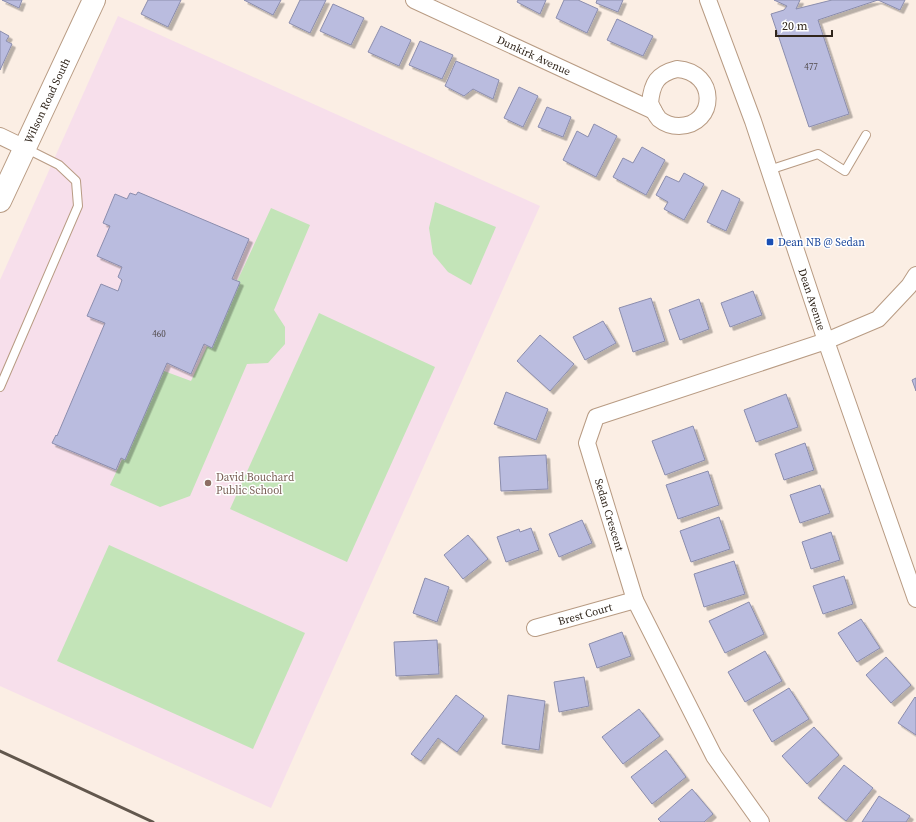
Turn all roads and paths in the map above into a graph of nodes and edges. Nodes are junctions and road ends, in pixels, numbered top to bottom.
1 (94, 0) edge
2 (414, 0) edge
3 (708, 0) edge
4 (654, 111) dead end
5 (866, 135) dead end
6 (0, 136) edge
7 (25, 148) junction
8 (769, 170) junction
9 (0, 201) edge
10 (916, 275) edge
11 (826, 341) junction
12 (0, 387) edge
13 (916, 599) edge
14 (635, 600) junction
15 (534, 628) dead end
16 (761, 822) edge

1 - 7 main road, Wilson Road South
2 - 4 street, Dunkirk Avenue
3 - 8 street, Dean Avenue
5 - 8 lane
6 - 7 street
7 - 9 main road, Wilson Road South
7 - 12 lane
8 - 11 street, Dean Avenue
10 - 11 street
11 - 13 street, Dean Avenue
11 - 14 street, Sedan Crescent
14 - 15 street, Brest Court
14 - 16 street, Sedan Crescent

